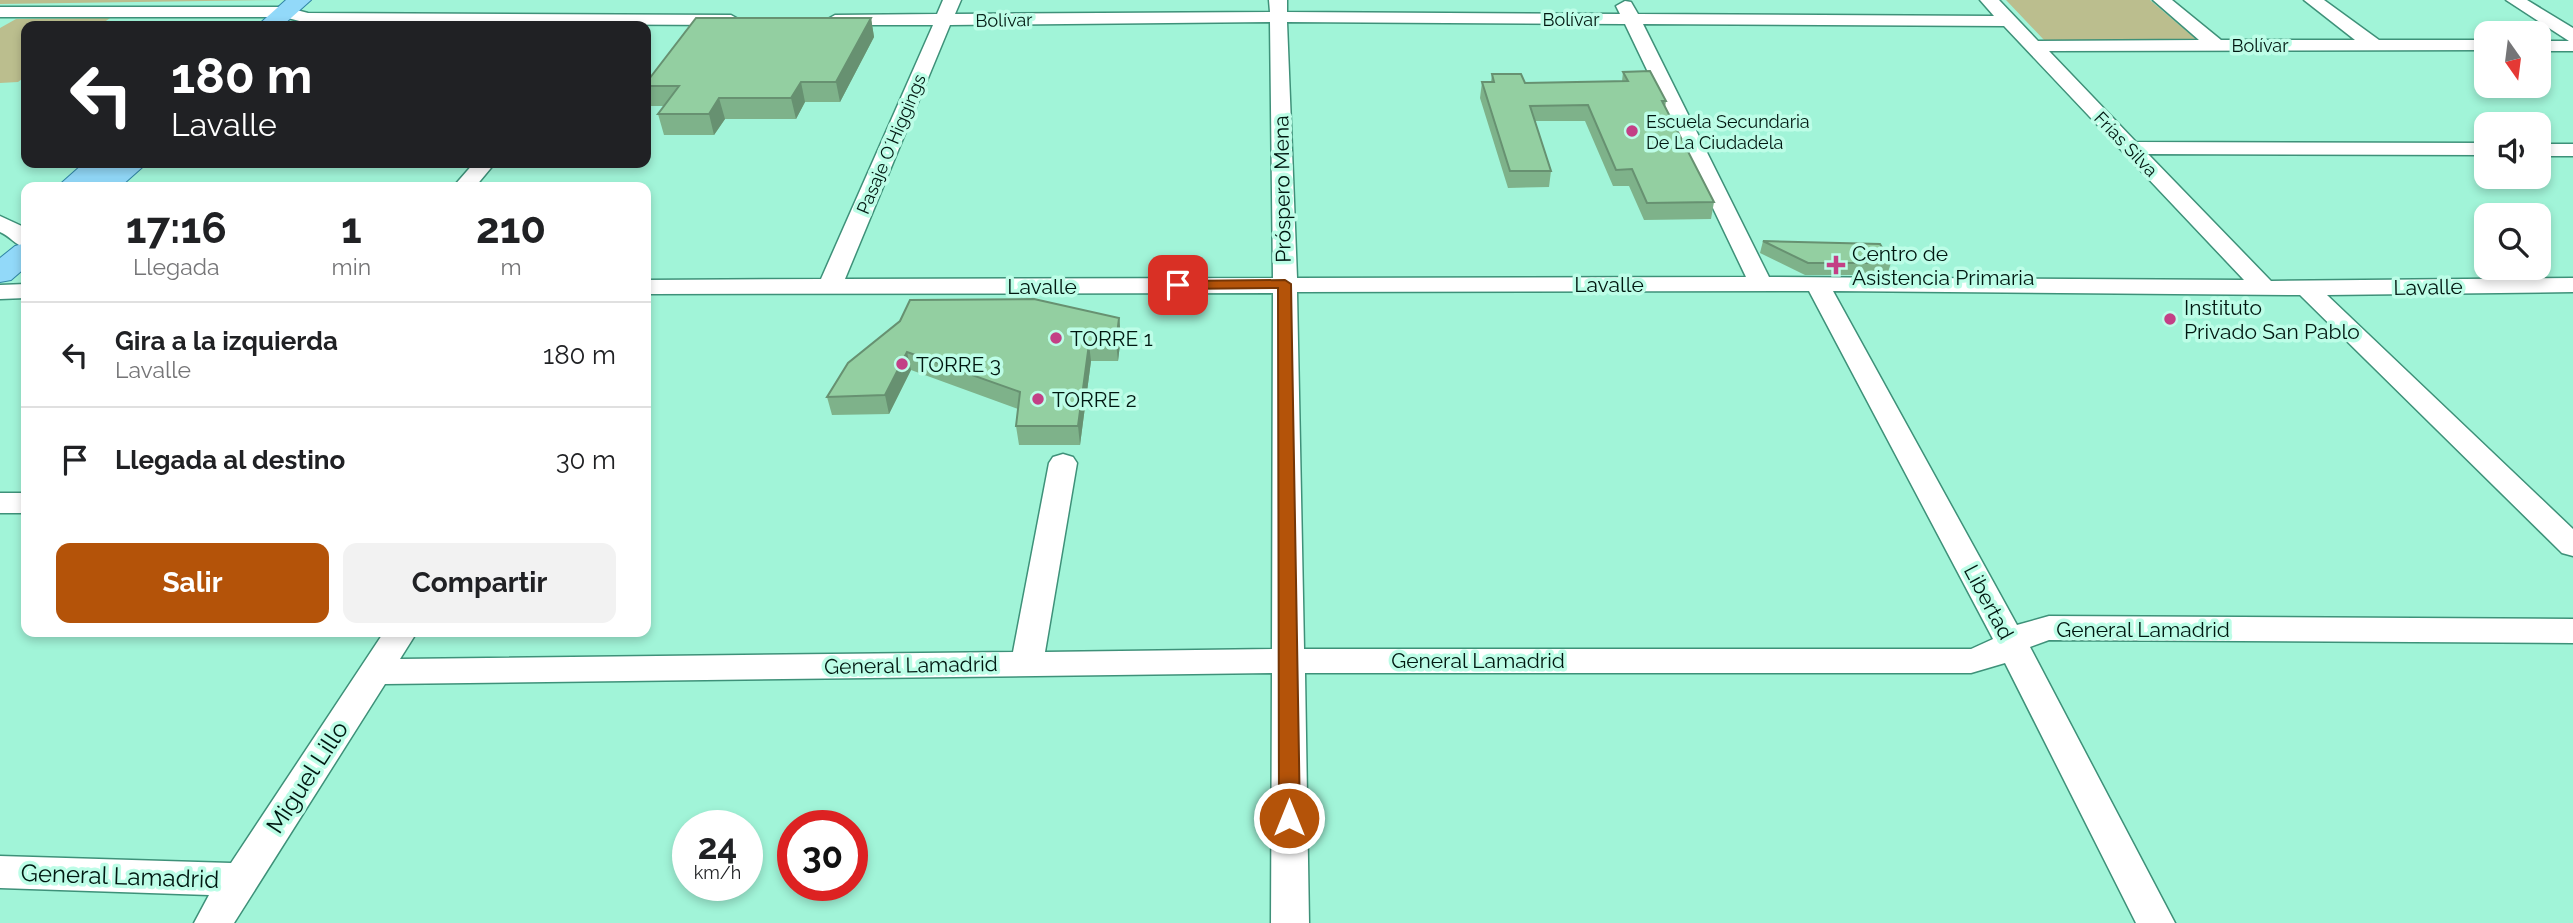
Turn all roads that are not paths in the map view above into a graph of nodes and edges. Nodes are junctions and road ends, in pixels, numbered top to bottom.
1 (329, 0) edge
2 (622, 0) edge
3 (952, 0) edge
4 (1622, 0) edge
5 (1989, 0) edge
6 (2162, 0) edge
7 (2313, 0) edge
8 (2515, 0) edge
9 (1278, 9) edge
10 (0, 12) edge
11 (291, 17) edge
12 (754, 20) edge
13 (822, 20) edge
14 (943, 20) junction
15 (1632, 20) junction
16 (499, 21) edge
17 (605, 21) edge
18 (2009, 21) junction
19 (651, 22) edge
20 (2573, 36) edge
21 (2216, 45) junction
22 (2374, 45) junction
23 (2033, 46) junction
24 (2474, 46) edge
25 (2552, 46) edge
26 (2573, 46) edge
27 (2130, 148) junction
28 (2474, 149) edge
29 (2551, 149) edge
30 (2573, 150) edge
31 (95, 168) edge
32 (127, 168) edge
33 (481, 168) edge
34 (77, 182) edge
35 (109, 182) edge
36 (468, 182) edge
37 (16, 236) edge
38 (0, 273) edge
39 (1285, 284) junction
40 (1761, 284) junction
41 (1816, 284) junction
42 (2573, 285) edge
43 (651, 287) edge
44 (830, 287) junction
45 (2264, 287) junction
46 (2306, 288) junction
47 (21, 291) edge
48 (0, 292) edge
49 (1063, 463) dead end
50 (0, 503) edge
51 (21, 503) edge
52 (2573, 546) edge
53 (2573, 631) edge
54 (398, 637) edge
55 (2011, 643) junction
56 (1289, 661) junction
57 (1027, 664) junction
58 (376, 672) junction
59 (0, 872) edge
60 (240, 880) junction
61 (213, 923) edge
62 (1290, 923) edge
63 (2156, 923) edge

1 - 11 main road
2 - 17 street
3 - 14 street, Pasaje O´Higgings
4 - 15 street
5 - 18 street, Frías Silva
6 - 21 street
7 - 22 street
8 - 20 street
9 - 14 street, Bolívar
9 - 15 street, Bolívar
9 - 39 street, Próspero Mena
10 - 11 street
11 - 16 street
12 - 19 street
13 - 14 street, Bolívar
14 - 44 street, Pasaje O´Higgings
15 - 18 street, Bolívar
15 - 40 street
18 - 23 street, Frías Silva
21 - 22 street, Bolívar
21 - 23 street, Bolívar
22 - 24 street, Bolívar
23 - 27 street, Frías Silva
25 - 26 street
27 - 28 street
27 - 45 street, Frías Silva
29 - 30 street
31 - 34 main road
32 - 35 main road
33 - 36 street
37 - 38 main road
39 - 40 street, Lavalle
39 - 44 street, Lavalle
39 - 56 street, Próspero Mena
40 - 41 street, Lavalle
41 - 45 street, Lavalle
41 - 55 street, Libertad
42 - 46 street, Lavalle
43 - 44 street, Lavalle
45 - 46 street, Lavalle
46 - 52 street
47 - 48 street
49 - 57 street
50 - 51 street
53 - 55 street, General Lamadrid
54 - 58 street, Miguel Lillo
55 - 56 street, General Lamadrid
55 - 63 street, Libertad
56 - 57 street, General Lamadrid
56 - 62 street, Próspero Mena
57 - 58 street, General Lamadrid
58 - 60 street, Miguel Lillo
59 - 60 street, General Lamadrid
60 - 61 street, Miguel Lillo

